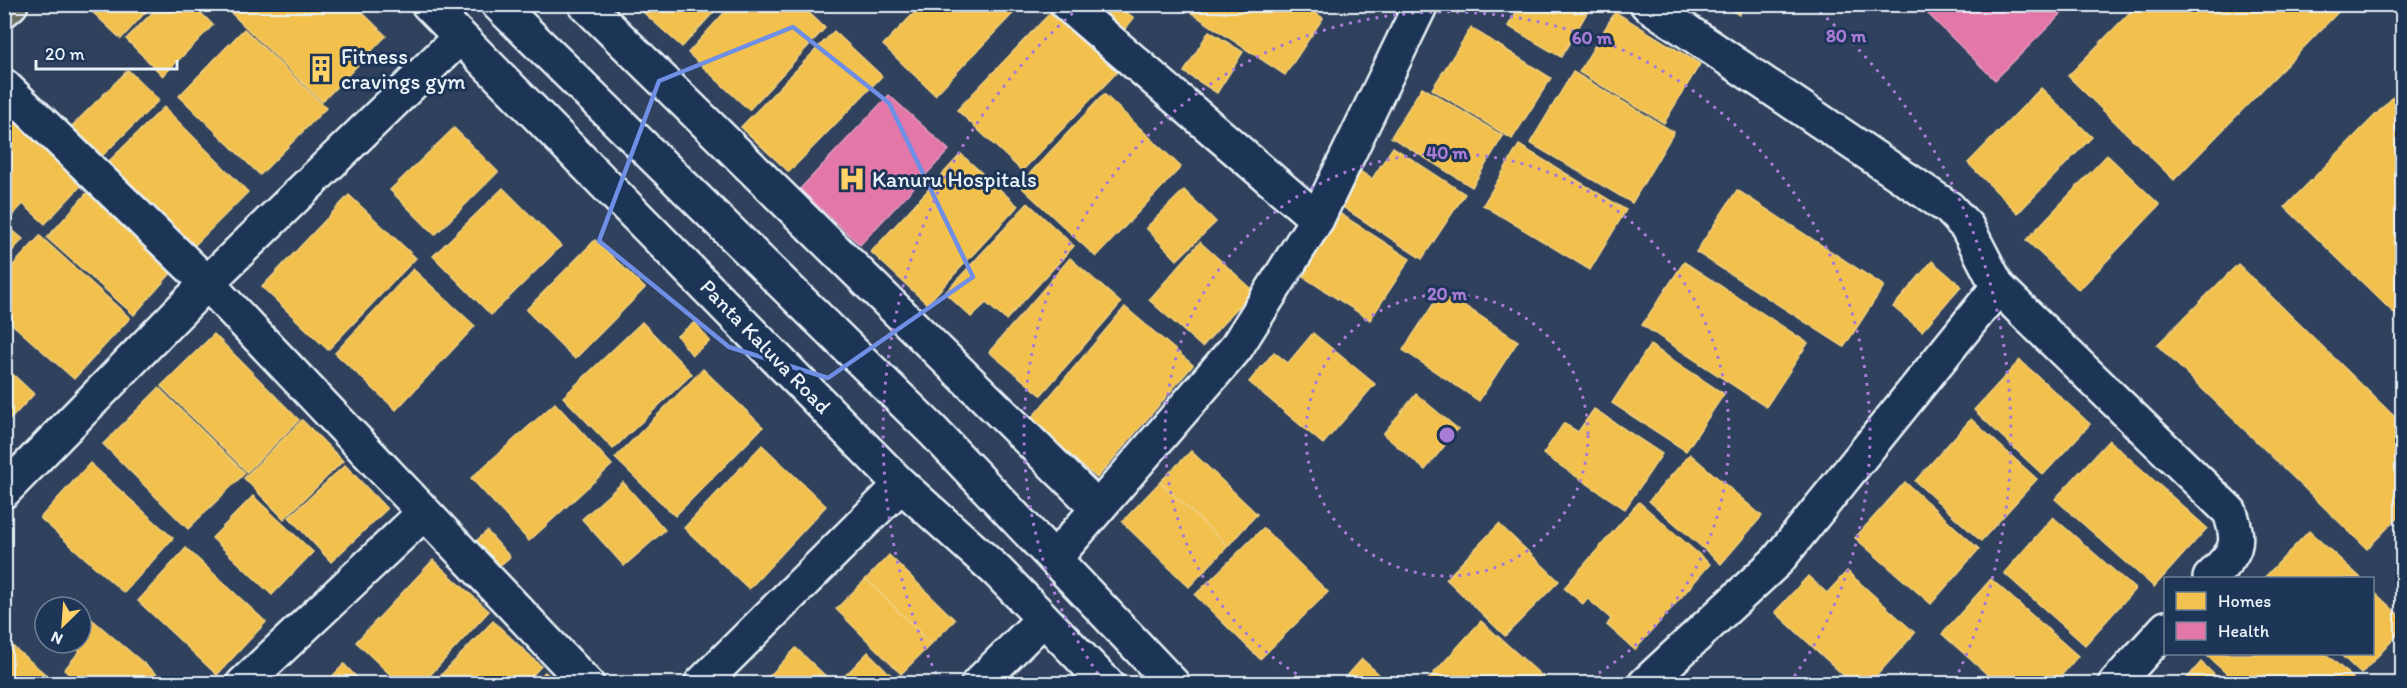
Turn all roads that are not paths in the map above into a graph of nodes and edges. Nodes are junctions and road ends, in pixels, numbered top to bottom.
1 (10, 4) edge
2 (428, 4) edge
3 (498, 4) edge
4 (585, 4) edge
5 (1067, 4) edge
6 (1421, 4) edge
7 (1647, 4) edge
8 (4, 10) edge
9 (460, 36) junction
10 (4, 86) edge
11 (1317, 219) junction
12 (207, 283) junction
13 (1998, 287) junction
14 (901, 485) junction
15 (4, 491) edge
16 (1096, 507) junction
17 (424, 513) junction
18 (1054, 558) junction
19 (2212, 577) edge
20 (1043, 619) junction
21 (2164, 630) edge
22 (243, 684) edge
23 (588, 684) edge
24 (700, 684) edge
25 (978, 684) edge
26 (1107, 684) edge
27 (1173, 684) edge
28 (1645, 684) edge
29 (2115, 684) edge

1 - 8 main road
2 - 9 street, Panta Kaluva Road
3 - 18 street
4 - 16 street
5 - 11 street
6 - 11 street
7 - 13 street
9 - 12 street
9 - 14 street, Panta Kaluva Road
10 - 12 street
11 - 16 street
12 - 15 street
12 - 17 street
13 - 19 street
13 - 28 street
14 - 20 street, Panta Kaluva Road
14 - 24 street
16 - 18 street
17 - 22 street
17 - 23 street
18 - 27 street
20 - 25 street
20 - 26 street, Panta Kaluva Road
21 - 29 street

